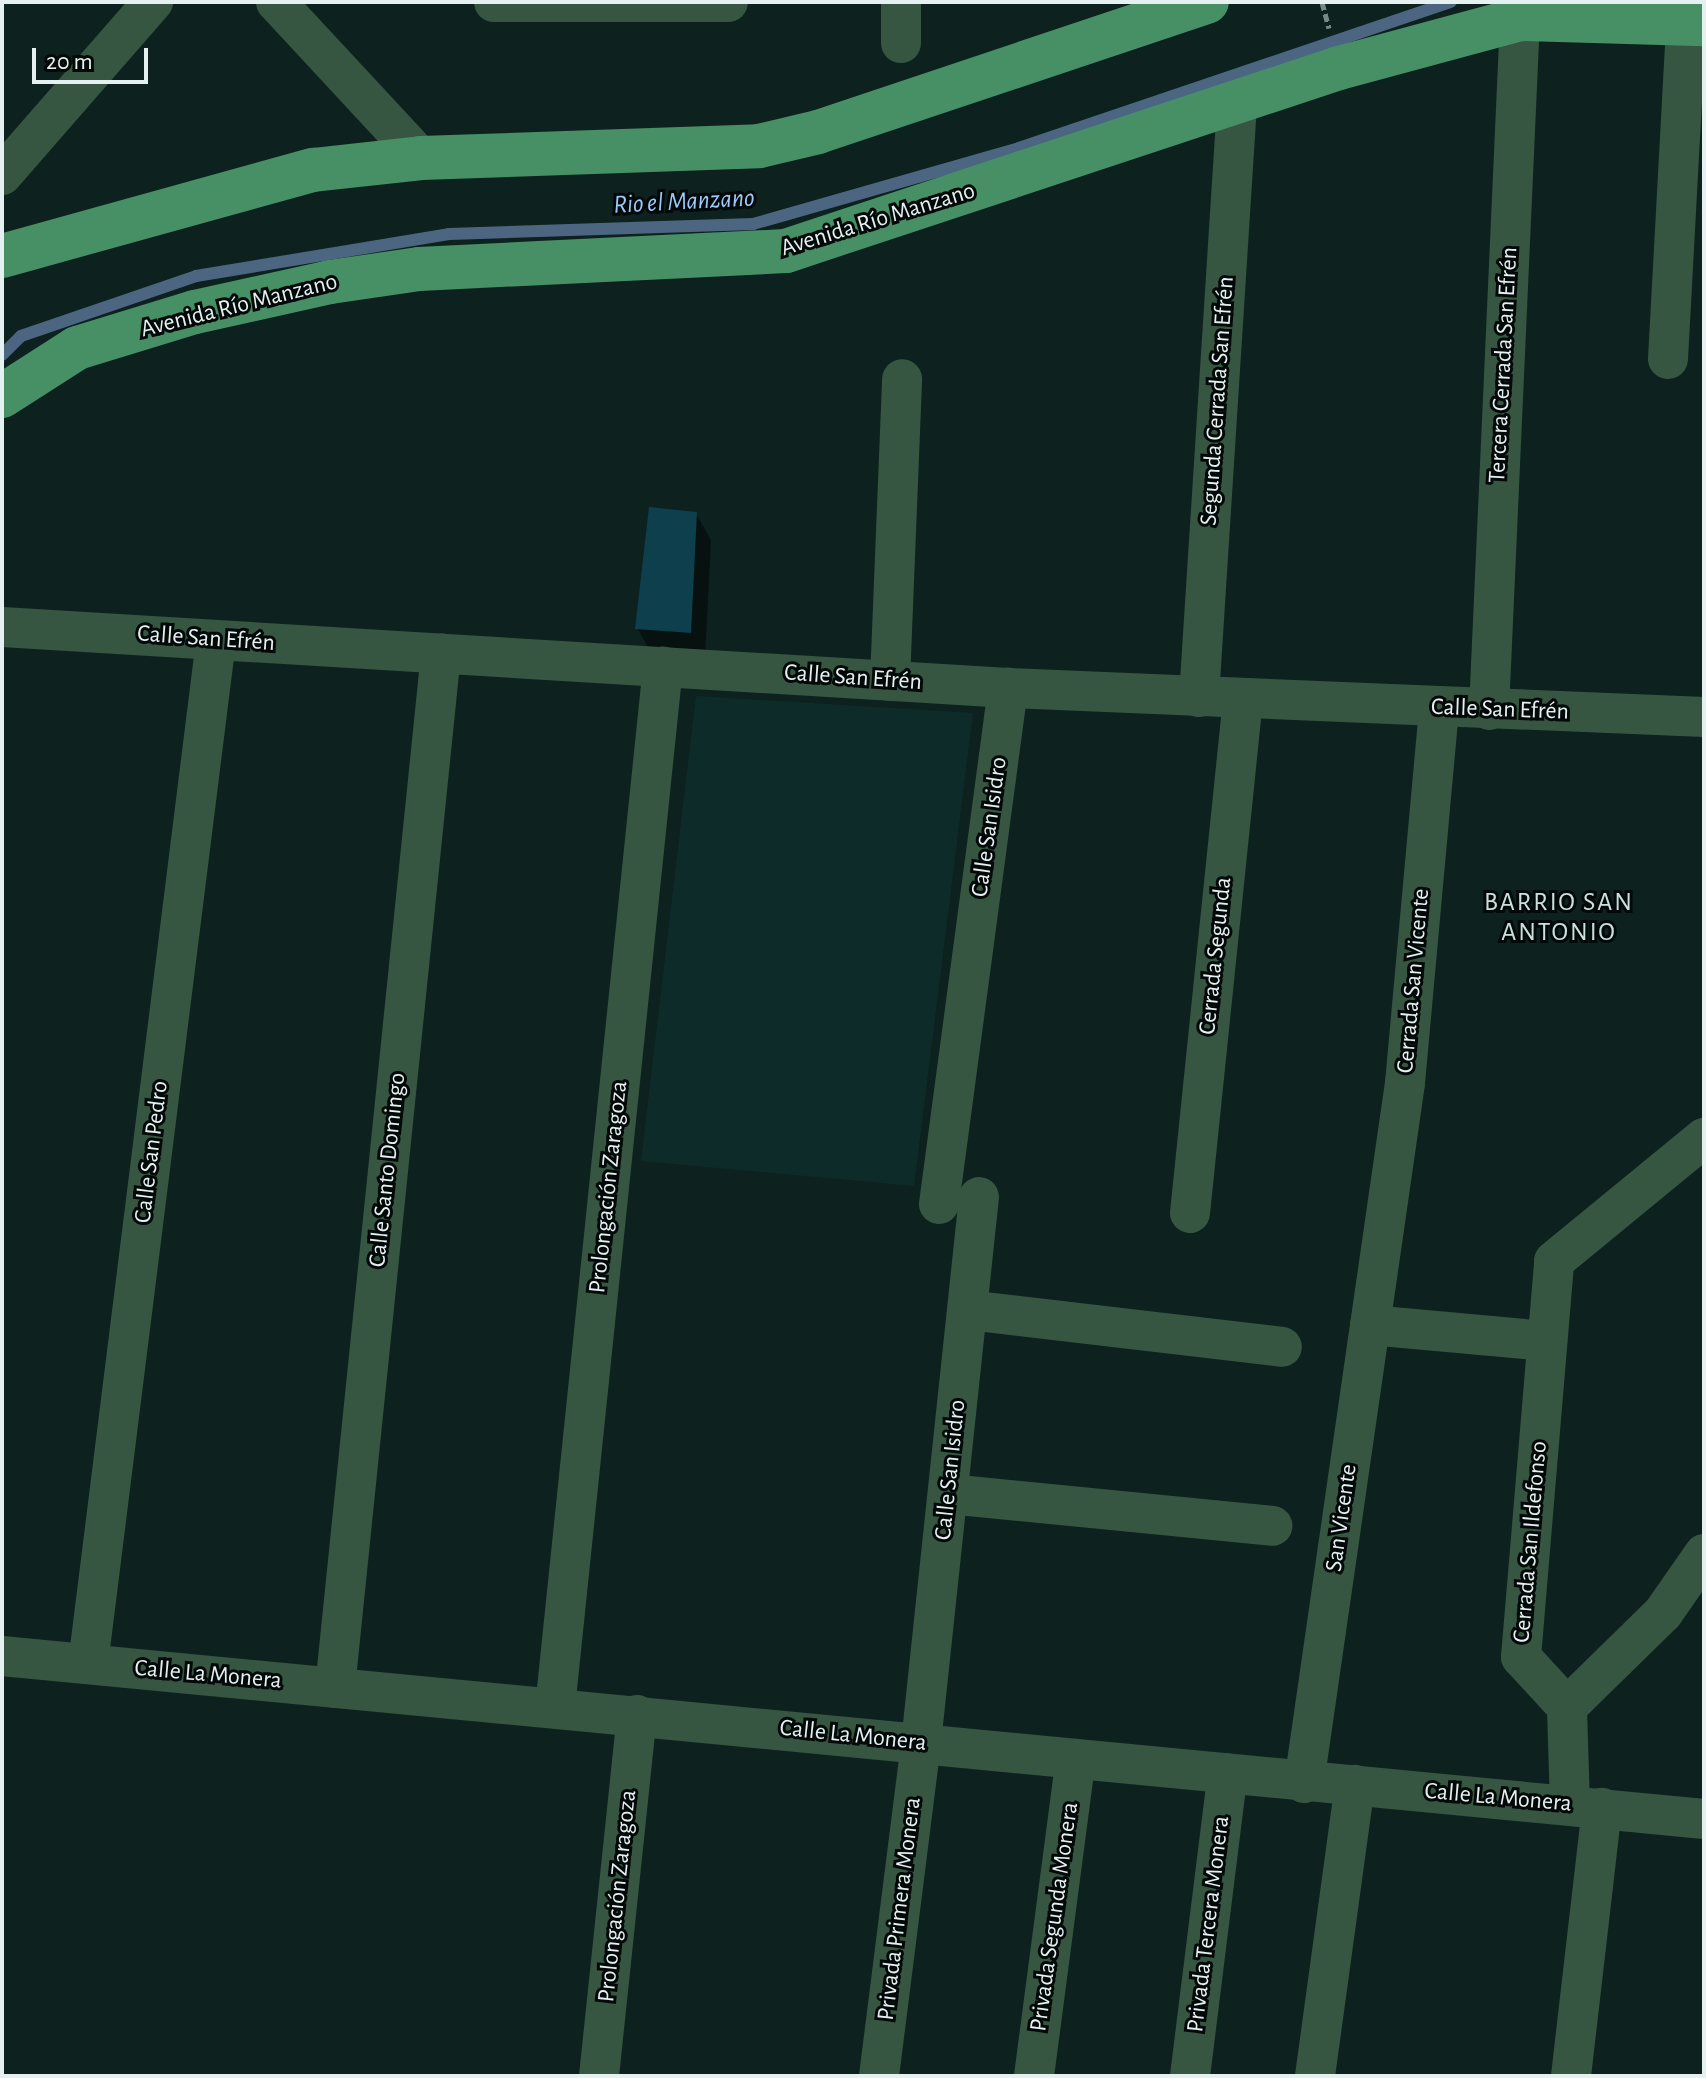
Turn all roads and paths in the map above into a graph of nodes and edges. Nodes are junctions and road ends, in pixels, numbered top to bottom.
1 (153, 2) edge
2 (276, 2) edge
3 (494, 2) edge
4 (728, 2) edge
5 (901, 2) edge
6 (1207, 2) edge
7 (1322, 2) edge
8 (1520, 19) junction
9 (1695, 23) edge
10 (901, 43) dead end
11 (1333, 44) dead end
12 (1237, 105) junction
13 (421, 158) junction
14 (2, 175) edge
15 (2, 256) edge
16 (1668, 359) dead end
17 (902, 379) dead end
18 (2, 396) edge
19 (2, 627) edge
20 (216, 640) junction
21 (441, 653) junction
22 (663, 667) junction
23 (890, 681) junction
24 (1008, 688) junction
25 (1199, 697) junction
26 (1243, 699) junction
27 (1439, 707) junction
28 (1489, 710) junction
29 (1704, 717) edge
30 (1704, 1138) edge
31 (979, 1197) dead end
32 (939, 1204) dead end
33 (1190, 1213) dead end
34 (1381, 1253) joint
35 (968, 1310) junction
36 (1370, 1325) junction
37 (1547, 1341) junction
38 (1282, 1347) dead end
39 (948, 1494) junction
40 (1272, 1526) dead end
41 (1704, 1554) edge
42 (2, 1656) edge
43 (88, 1664) junction
44 (335, 1688) junction
45 (1567, 1707) junction
46 (555, 1708) junction
47 (637, 1715) junction
48 (921, 1743) junction
49 (1076, 1759) junction
50 (1228, 1773) junction
51 (1304, 1783) junction
52 (1355, 1785) junction
53 (1586, 1806) junction
54 (1704, 1819) edge
55 (599, 2076) edge
56 (879, 2076) edge
57 (1034, 2076) edge
58 (1190, 2076) edge
59 (1315, 2076) edge
60 (1571, 2076) edge

1 - 14 street
2 - 13 street
3 - 4 street
5 - 10 street
6 - 13 main road
7 - 11 path
8 - 9 main road, Avenida Río Manzano
8 - 12 main road, Avenida Río Manzano
8 - 28 street, Tercera Cerrada San Efrén
9 - 16 street
12 - 18 main road, Avenida Río Manzano
12 - 25 street, Segunda Cerrada San Efrén
13 - 15 main road
17 - 23 street
19 - 20 street, Calle San Efrén
20 - 21 street, Calle San Efrén
20 - 43 street, Calle San Pedro
21 - 22 street, Calle San Efrén
21 - 44 street, Calle Santo Domingo
22 - 23 street, Calle San Efrén
22 - 46 street, Prolongación Zaragoza
23 - 24 street, Calle San Efrén
24 - 25 street, Calle San Efrén
24 - 32 street, Calle San Isidro
25 - 26 street, Calle San Efrén
26 - 27 street, Calle San Efrén
26 - 33 street, Cerrada Segunda
27 - 28 street, Calle San Efrén
27 - 34 street, Cerrada San Vicente
28 - 29 street, Calle San Efrén
30 - 37 street, Cerrada San Ildefonso
31 - 35 street, Calle San Isidro
34 - 36 street, San Vicente
35 - 38 street
35 - 39 street, Calle San Isidro
36 - 37 street
36 - 51 street, San Vicente
37 - 45 street, Cerrada San Ildefonso
39 - 40 street
39 - 48 street, Calle San Isidro
41 - 45 street
42 - 43 street, Calle La Monera
43 - 44 street, Calle La Monera
44 - 46 street, Calle La Monera
45 - 53 street
46 - 47 street, Calle La Monera
47 - 48 street, Calle La Monera
47 - 55 street, Prolongación Zaragoza
48 - 49 street, Calle La Monera
48 - 56 street, Privada Primera Monera
49 - 50 street, Calle La Monera
49 - 57 street, Privada Segunda Monera
50 - 51 street, Calle La Monera
50 - 58 street, Privada Tercera Monera
51 - 52 street, Calle La Monera
52 - 53 street, Calle La Monera
52 - 59 street
53 - 54 street, Calle La Monera
53 - 60 street

